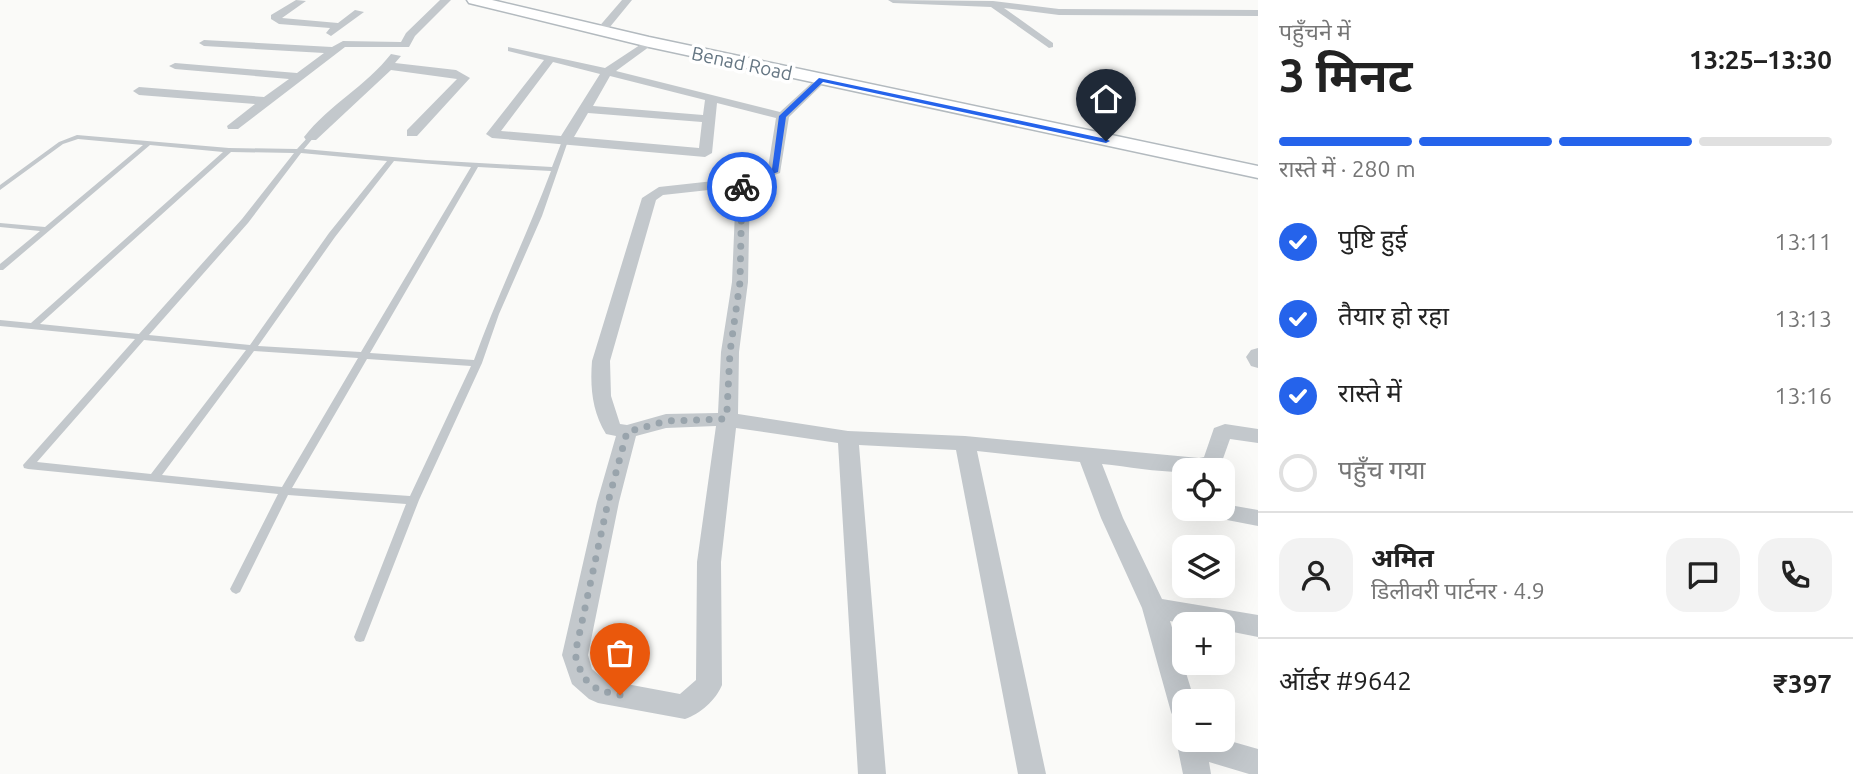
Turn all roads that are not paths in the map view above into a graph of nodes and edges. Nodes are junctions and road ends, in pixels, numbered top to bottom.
1 (446, 0) edge
2 (474, 0) edge
3 (628, 0) edge
4 (893, 0) edge
5 (1138, 0) edge
6 (301, 1) edge
7 (990, 2) edge
8 (359, 12) dead end
9 (1152, 12) junction
10 (1258, 13) edge
11 (338, 26) junction
12 (601, 31) junction
13 (649, 42) junction
14 (204, 43) dead end
15 (343, 44) junction
16 (405, 45) junction
17 (1049, 45) dead end
18 (512, 49) dead end
19 (331, 50) junction
20 (551, 58) junction
21 (175, 66) dead end
22 (389, 66) junction
23 (607, 72) junction
24 (297, 76) junction
25 (821, 80) junction
26 (139, 91) dead end
27 (711, 99) junction
28 (263, 101) junction
29 (586, 109) junction
30 (783, 116) junction
31 (709, 119) junction
32 (233, 126) dead end
33 (412, 133) dead end
34 (311, 137) joint
35 (565, 141) junction
36 (148, 144) junction
37 (229, 150) junction
38 (299, 151) junction
39 (391, 160) junction
40 (476, 164) junction
41 (553, 169) junction
42 (1258, 172) edge
43 (743, 182) junction
44 (0, 188) edge
45 (0, 225) edge
46 (47, 229) junction
47 (0, 268) edge
48 (0, 323) edge
49 (32, 327) junction
50 (142, 337) junction
51 (252, 348) junction
52 (1258, 354) edge
53 (364, 355) junction
54 (1258, 362) edge
55 (477, 363) junction
56 (724, 419) junction
57 (627, 432) junction
58 (1258, 436) edge
59 (848, 438) junction
60 (965, 443) junction
61 (1088, 455) junction
62 (155, 477) junction
63 (285, 491) junction
64 (413, 500) junction
65 (1235, 514) dead end
66 (1258, 518) edge
67 (236, 589) dead end
68 (1154, 608) junction
69 (1258, 625) edge
70 (360, 637) dead end
71 (1178, 689) edge
72 (1193, 752) edge
73 (1223, 752) edge
74 (1258, 763) edge
75 (872, 774) edge
76 (1032, 774) edge
77 (1198, 774) edge

1 - 16 street
2 - 12 main road, Benad Road
3 - 12 street
4 - 7 street
5 - 9 street
6 - 11 street
7 - 9 street
7 - 17 street
8 - 11 street
9 - 10 street
11 - 15 street
12 - 13 main road, Benad Road
13 - 23 street
13 - 25 main road, Benad Road
14 - 19 street
15 - 16 street
15 - 19 street
16 - 22 street
18 - 20 street
19 - 24 street
20 - 23 street
20 - 35 street
21 - 24 street
22 - 33 street
22 - 34 street
23 - 27 street
23 - 29 street
24 - 28 street
25 - 30 street
25 - 42 main road, Benad Road
26 - 28 street
27 - 30 street
27 - 31 street
28 - 32 street
29 - 31 street
29 - 35 street
30 - 43 street
31 - 35 street
34 - 38 lane
35 - 41 lane
36 - 37 lane
36 - 44 lane
36 - 46 lane
37 - 38 lane
37 - 49 lane
38 - 39 lane
38 - 50 lane
39 - 40 lane
39 - 51 lane
40 - 41 lane
40 - 53 lane
41 - 55 lane
43 - 56 street
43 - 57 street
45 - 46 lane
46 - 47 lane
48 - 49 lane
49 - 50 lane
50 - 51 lane
50 - 62 lane
51 - 53 lane
51 - 62 lane
52 - 54 street
53 - 55 lane
53 - 63 lane
55 - 64 lane
56 - 57 street
56 - 57 street
56 - 59 street
58 - 61 street
59 - 60 street
59 - 75 street
60 - 61 street
60 - 76 street
61 - 68 street
62 - 63 lane
63 - 64 lane
63 - 67 lane
64 - 70 lane
65 - 66 street
68 - 69 street
68 - 71 street
72 - 77 street
73 - 74 street

